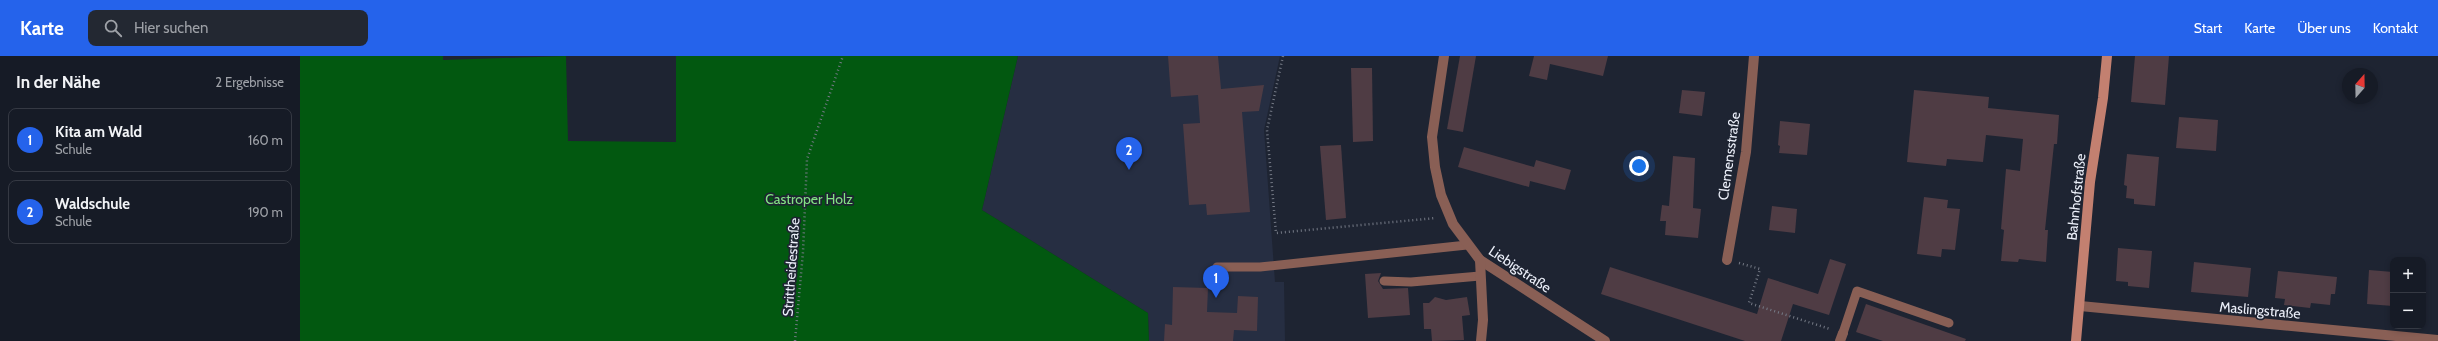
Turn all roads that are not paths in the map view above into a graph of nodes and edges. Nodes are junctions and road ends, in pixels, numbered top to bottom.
1 (1444, 56) edge
2 (1754, 56) edge
3 (2106, 56) edge
4 (1467, 245) junction
5 (1480, 260) junction
6 (1727, 260) road end
7 (1218, 267) dead end
8 (1480, 276) junction
9 (1384, 281) dead end
10 (2080, 306) junction
11 (1949, 324) dead end
12 (1842, 337) edge
13 (2359, 337) edge
14 (2438, 340) edge
15 (1481, 341) edge
16 (1605, 341) edge
17 (2076, 341) edge

1 - 4 street, Liebigstraße
2 - 6 street, Clemensstraße
3 - 10 main road, Bahnhofstraße
4 - 5 street, Liebigstraße
4 - 7 lane
5 - 8 street
5 - 16 street, Liebigstraße
8 - 9 lane
8 - 15 street
10 - 13 street, Maslingstraße
10 - 17 main road, Bahnhofstraße
11 - 12 lane
13 - 14 street, Maslingstraße

